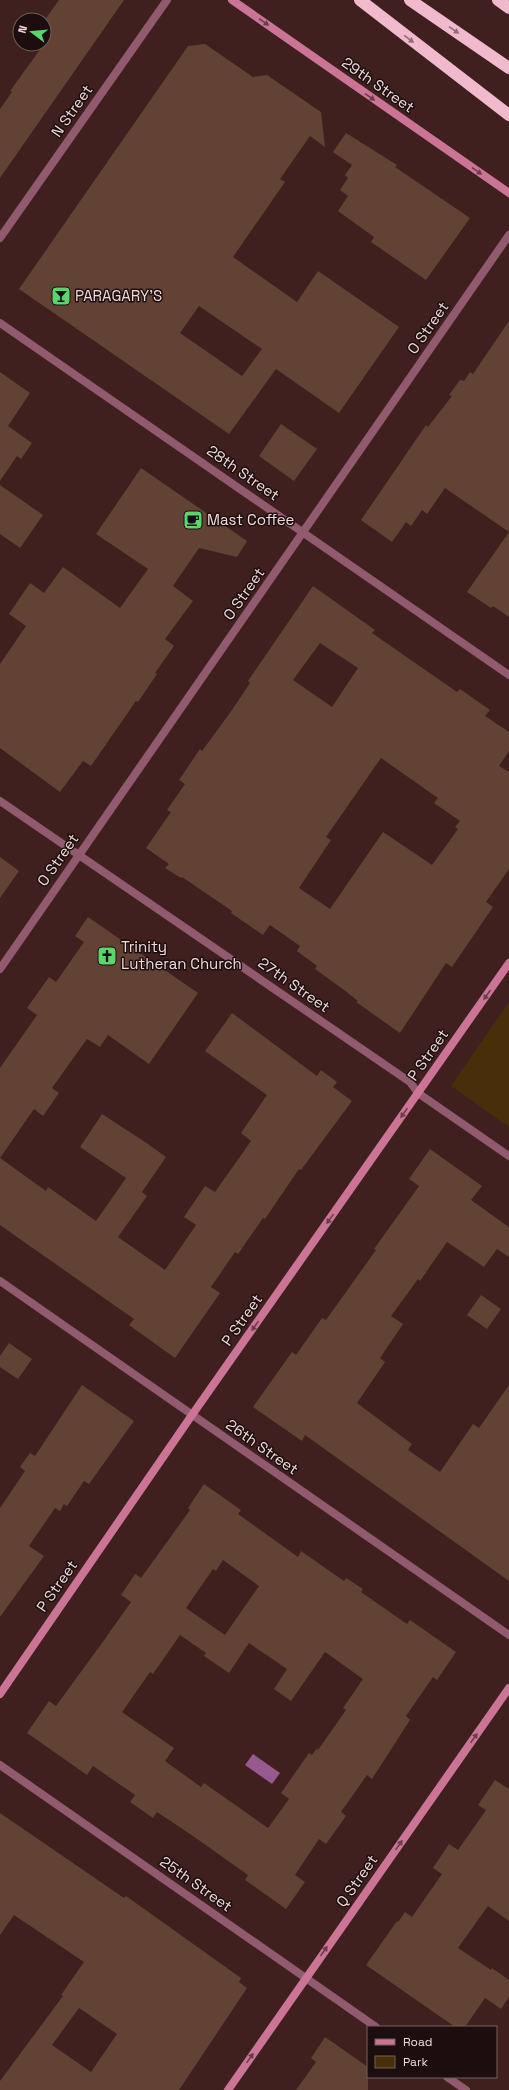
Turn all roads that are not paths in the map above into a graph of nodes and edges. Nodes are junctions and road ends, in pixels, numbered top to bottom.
1 (167, 0) edge
2 (232, 0) edge
3 (360, 0) edge
4 (410, 0) edge
5 (498, 0) edge
6 (509, 8) edge
7 (509, 68) edge
8 (509, 115) edge
9 (509, 193) edge
10 (509, 235) edge
11 (0, 238) edge
12 (0, 322) edge
13 (304, 533) junction
14 (509, 675) edge
15 (0, 801) edge
16 (79, 855) junction
17 (509, 963) edge
18 (0, 969) edge
19 (418, 1093) junction
20 (509, 1156) edge
21 (0, 1281) edge
22 (192, 1415) junction
23 (509, 1635) edge
24 (509, 1688) edge
25 (0, 1694) edge
26 (0, 1764) edge
27 (306, 1978) junction
28 (375, 2026) edge
29 (448, 2078) edge
30 (228, 2090) edge
31 (466, 2090) edge

1 - 11 street, N Street
2 -> 9 main road, 29th Street
3 -> 8 highway
4 -> 7 highway
5 - 6 highway
10 - 13 street, O Street
12 - 13 street, 28th Street
13 - 14 street, 28th Street
13 - 16 street, O Street
15 - 16 street, 27th Street
16 - 18 street, O Street
16 - 19 street, 27th Street
17 -> 19 main road, P Street
19 - 20 street, 27th Street
19 -> 22 main road, P Street
21 - 22 street, 26th Street
22 - 23 street, 26th Street
22 - 25 main road, P Street
27 -> 24 main road, Q Street
26 - 27 street, 25th Street
27 - 28 street, 25th Street
30 -> 27 main road, Q Street
29 - 31 street

